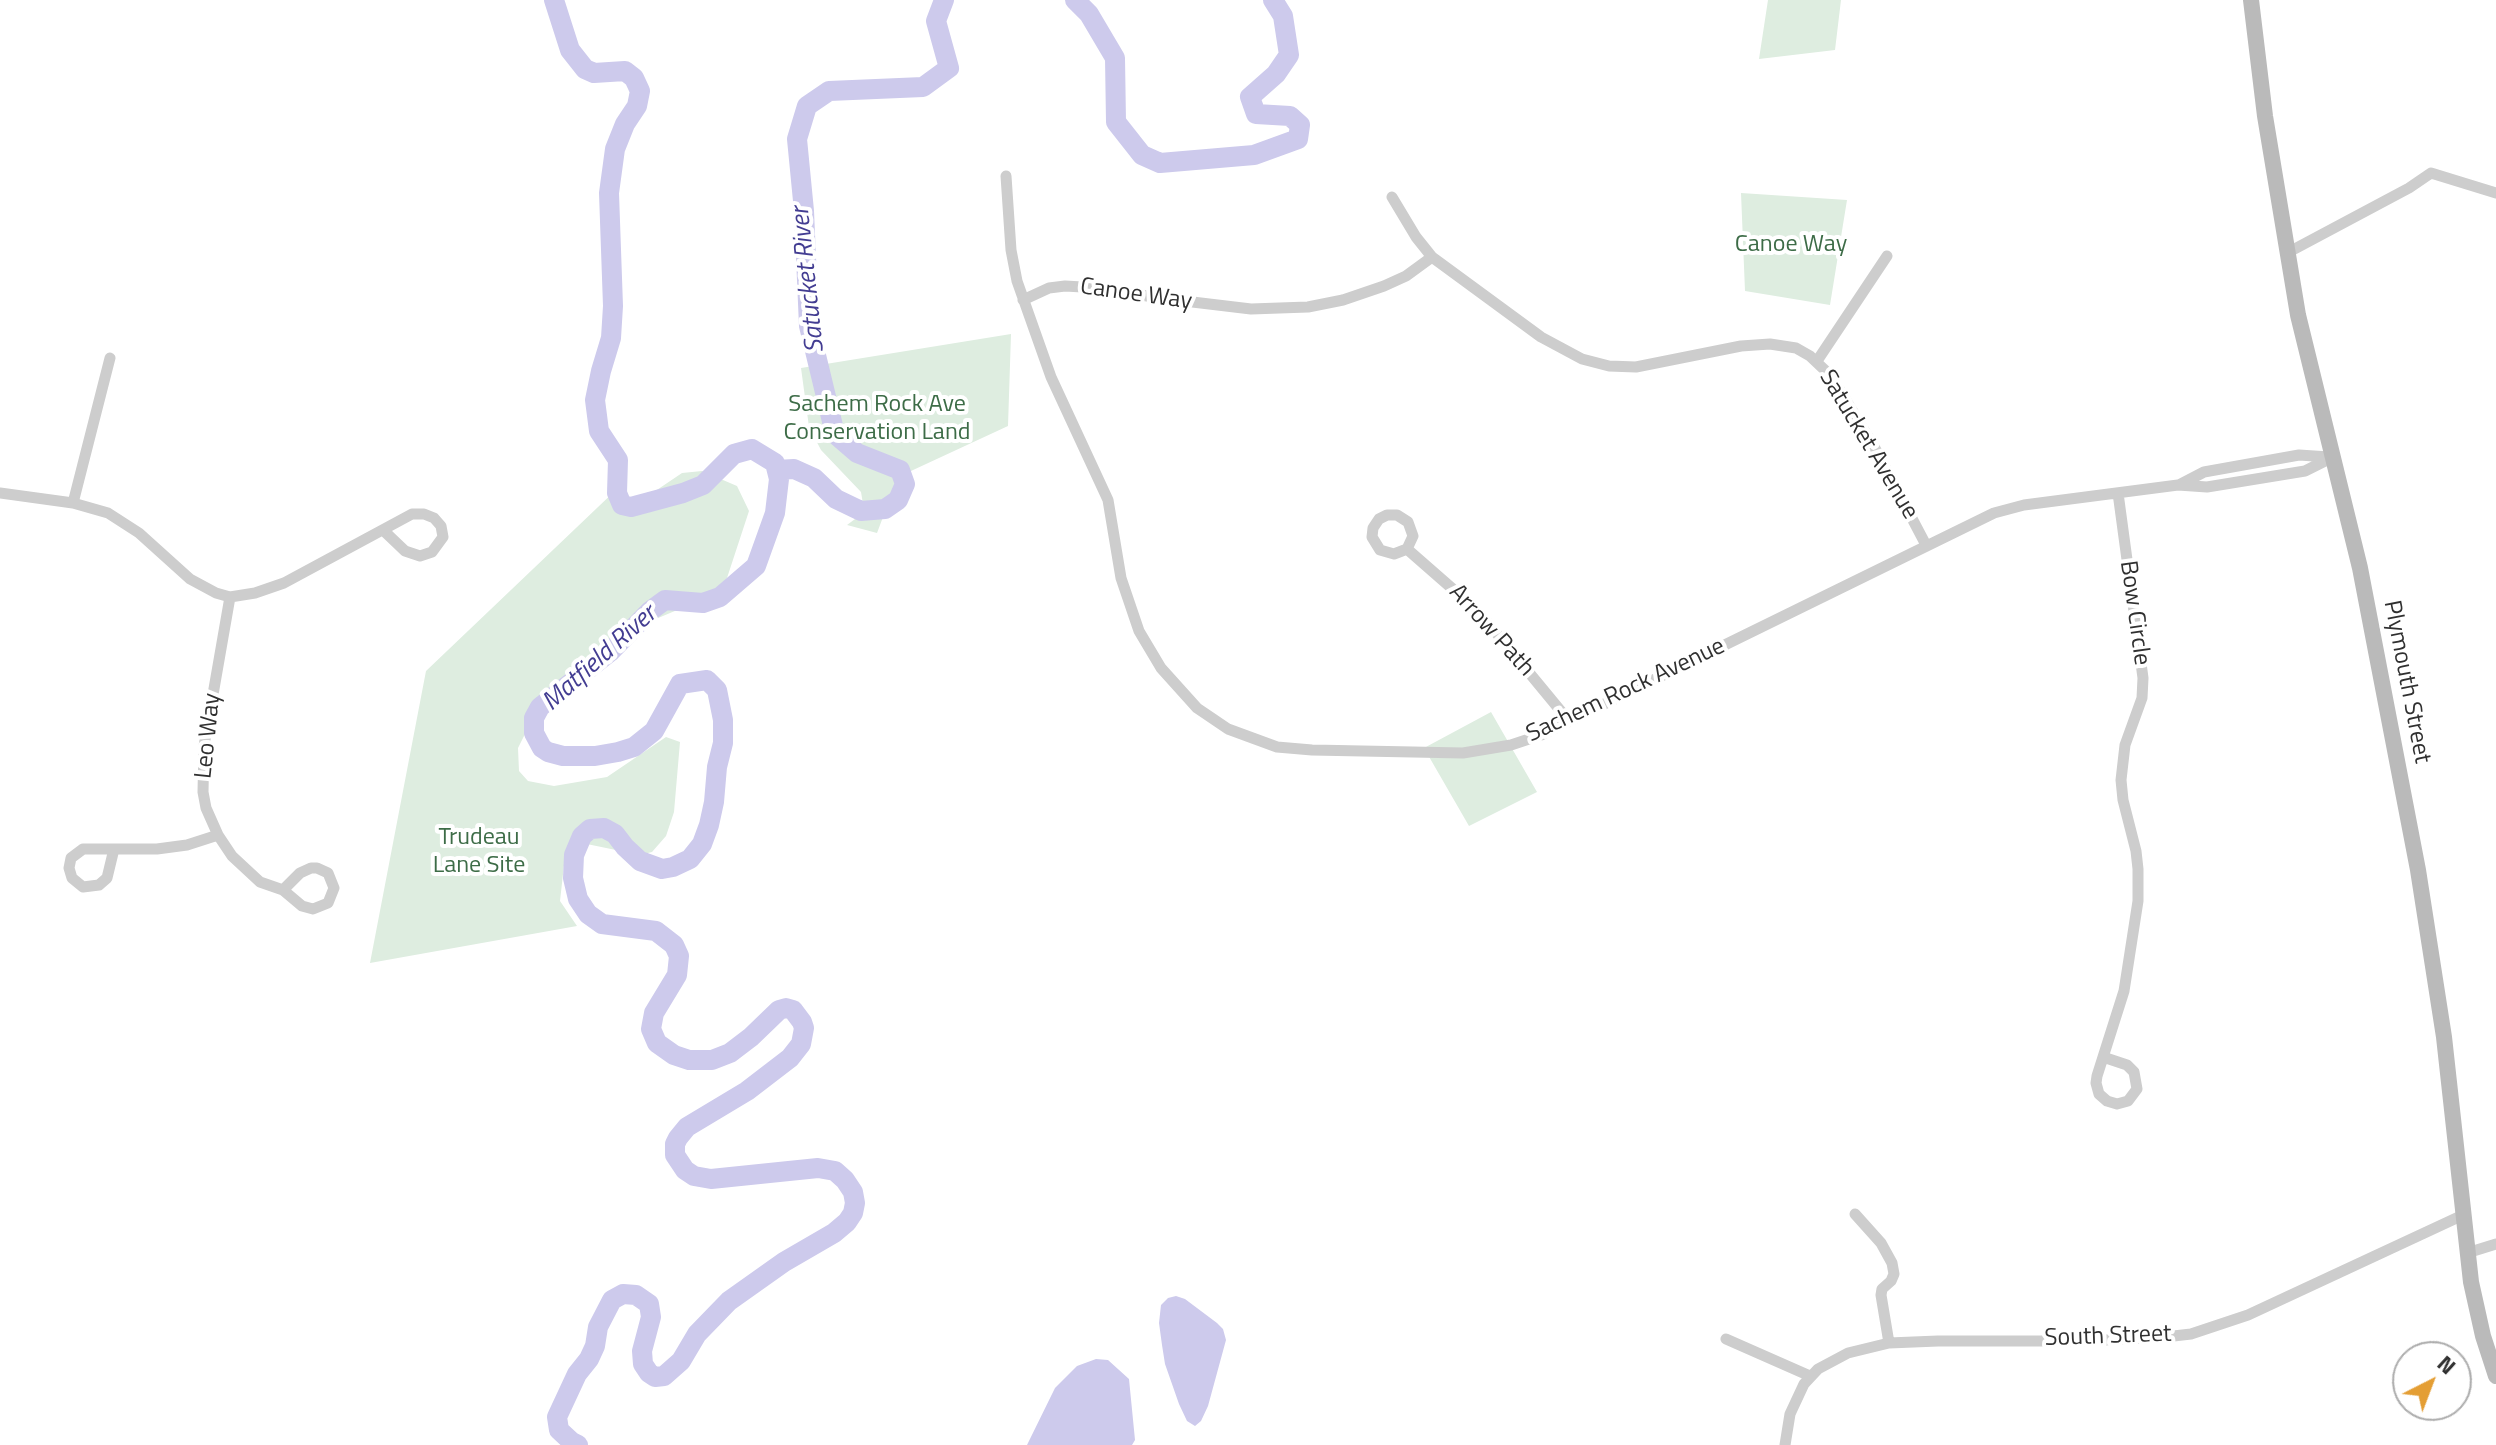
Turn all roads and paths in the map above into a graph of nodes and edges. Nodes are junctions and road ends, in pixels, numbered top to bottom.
1 (2251, 0) edge
2 (1006, 176) dead end
3 (2496, 193) edge
4 (1392, 197) dead end
5 (2287, 253) junction
6 (1887, 256) dead end
7 (1432, 257) junction
8 (1023, 300) junction
9 (110, 358) dead end
10 (1817, 361) junction
11 (2333, 457) junction
12 (0, 493) edge
13 (2118, 493) junction
14 (73, 503) junction
15 (383, 530) junction
16 (1926, 545) junction
17 (1407, 549) dead end
18 (230, 597) junction
19 (1569, 721) junction
20 (218, 835) junction
21 (114, 849) junction
22 (283, 890) junction
23 (2103, 1057) junction
24 (1855, 1214) dead end
25 (2463, 1215) junction
26 (2496, 1244) edge
27 (2467, 1253) junction
28 (1726, 1339) dead end
29 (1889, 1343) junction
30 (1810, 1376) junction
31 (2496, 1376) edge
32 (1785, 1445) edge

1 - 5 main road, Plymouth Street
2 - 8 street, Sachem Rock Avenue
3 - 5 street
4 - 7 street, Satucket Avenue
5 - 11 main road, Plymouth Street
6 - 10 street
7 - 8 street, Canoe Way
7 - 10 street, Satucket Avenue
8 - 19 street, Sachem Rock Avenue
9 - 14 street
10 - 16 street, Satucket Avenue
11 - 13 street, Sachem Rock Avenue
11 - 25 main road, Plymouth Street
12 - 14 street
13 - 16 street, Sachem Rock Avenue
13 - 23 street, Bow Circle
14 - 18 street
15 - 15 street
15 - 18 street
16 - 19 street, Sachem Rock Avenue
17 - 19 street, Arrow Path
18 - 20 street, Leo Way
20 - 21 street
20 - 22 street, Leo Way
21 - 21 street
22 - 22 street, Leo Way
23 - 23 street
24 - 29 street
25 - 27 main road, Plymouth Street
25 - 29 street, South Street
26 - 27 street
27 - 31 main road, Plymouth Street
28 - 30 street
29 - 30 street, South Street
30 - 32 street

